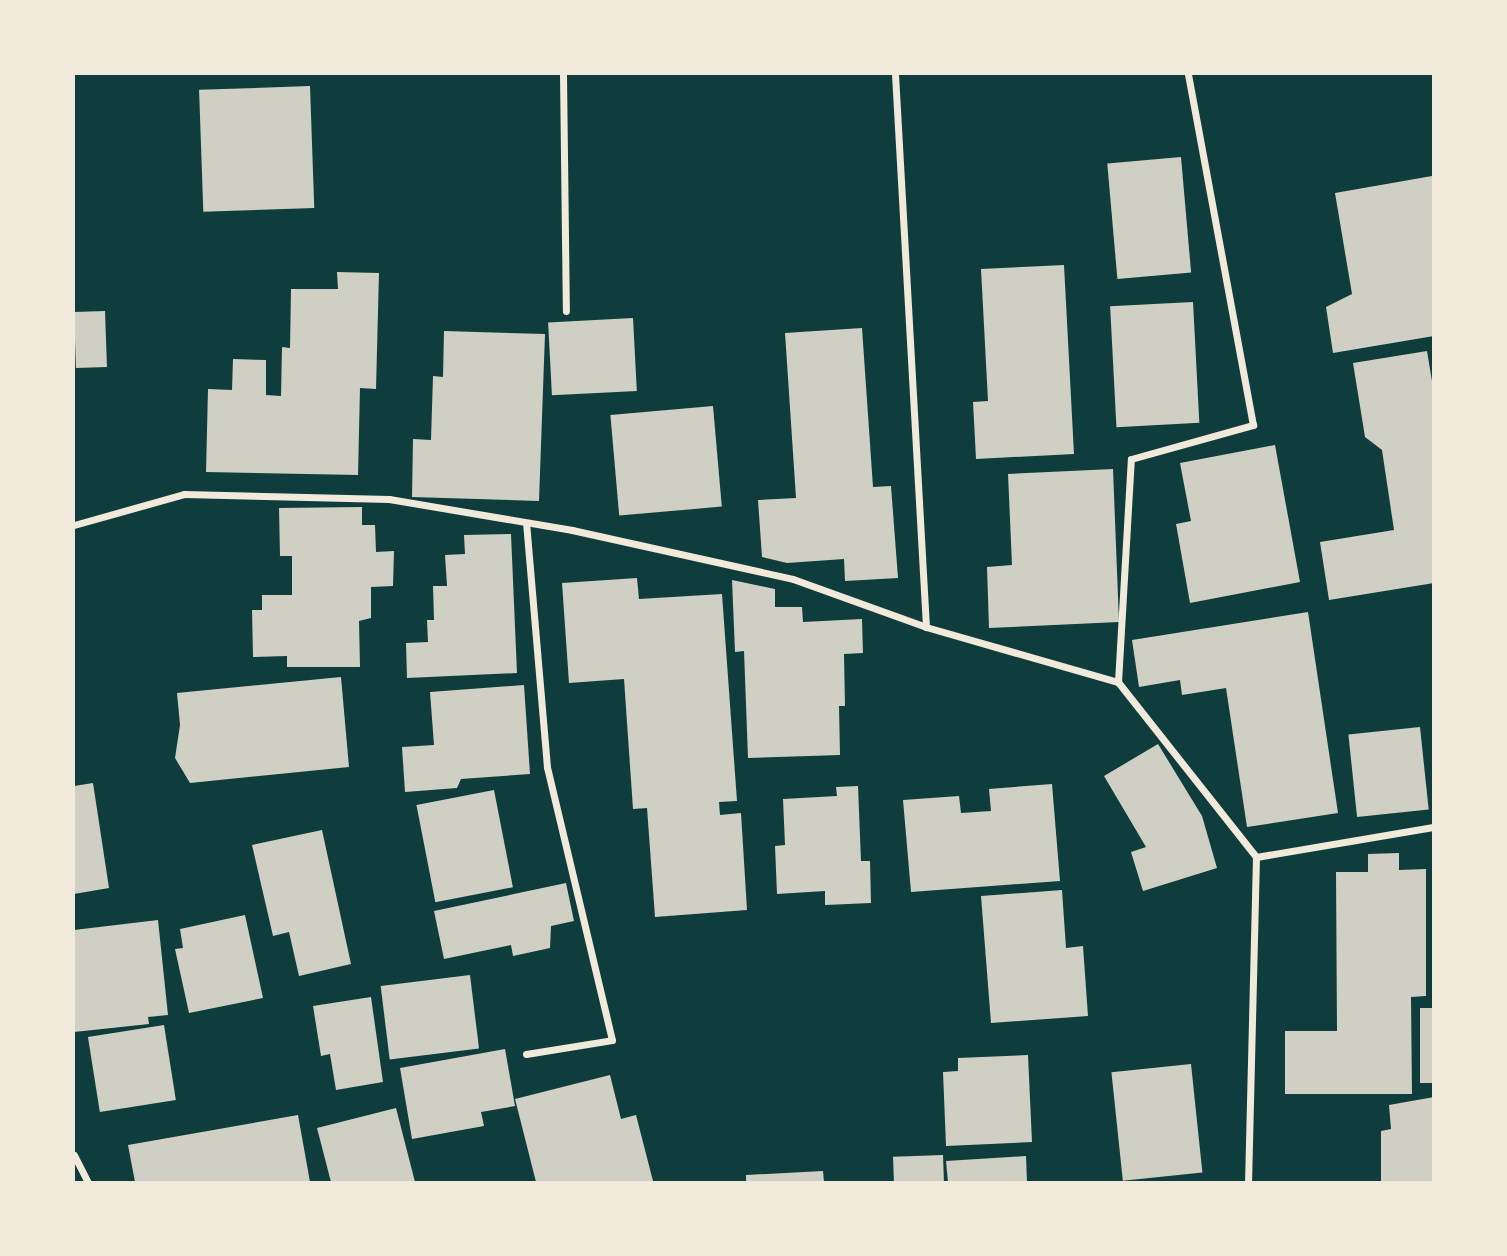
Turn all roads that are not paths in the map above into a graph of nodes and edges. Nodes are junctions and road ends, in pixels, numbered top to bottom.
1 (563, 74) edge
2 (895, 74) edge
3 (1188, 74) edge
4 (566, 311) dead end
5 (526, 524) junction
6 (74, 525) edge
7 (926, 627) junction
8 (1118, 682) junction
9 (1433, 827) edge
10 (1256, 858) junction
11 (526, 1054) dead end
12 (74, 1154) edge
13 (88, 1182) edge
14 (1248, 1182) edge

1 - 4 street
2 - 7 street
3 - 8 street
5 - 6 street
5 - 7 street
5 - 11 street
7 - 8 street
8 - 10 street
9 - 10 street
10 - 14 street
12 - 13 street

